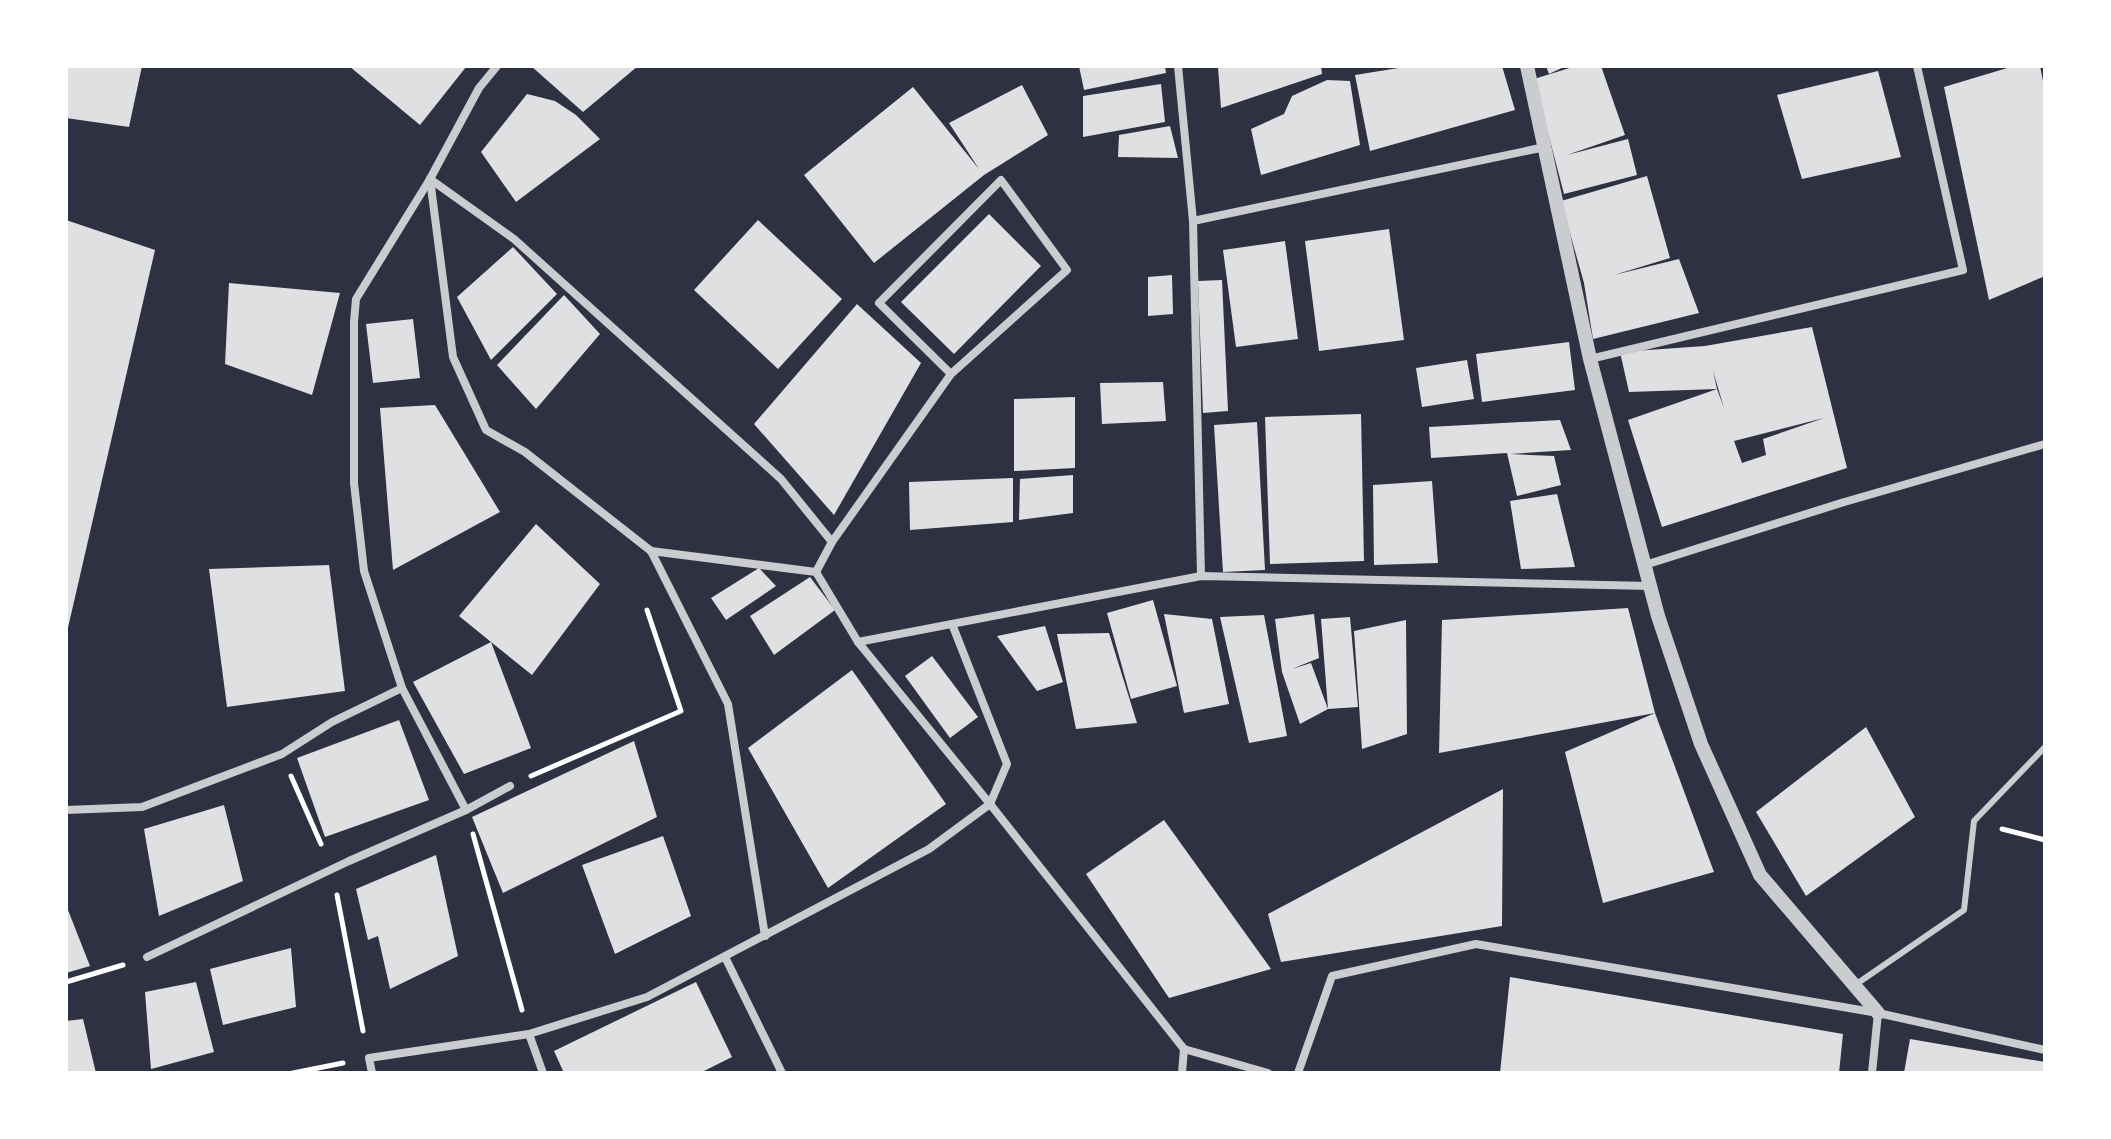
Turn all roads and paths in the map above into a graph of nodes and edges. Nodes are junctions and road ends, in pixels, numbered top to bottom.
1 (497, 66) edge
2 (1178, 66) edge
3 (1527, 66) edge
4 (1917, 66) edge
5 (1545, 147) junction
6 (430, 179) junction
7 (1193, 221) junction
8 (1590, 359) junction
9 (951, 374) junction
10 (2045, 444) edge
11 (832, 542) junction
12 (651, 551) junction
13 (1645, 565) junction
14 (816, 572) junction
15 (1201, 576) junction
16 (1650, 586) junction
17 (646, 607) dead end
18 (952, 624) junction
19 (858, 642) junction
20 (402, 688) junction
21 (2045, 747) edge
22 (282, 754) junction
23 (510, 786) joint
24 (990, 804) junction
25 (66, 810) edge
26 (466, 810) junction
27 (1974, 821) junction
28 (2045, 840) edge
29 (331, 869) junction
30 (765, 936) junction
31 (147, 957) joint
32 (725, 957) junction
33 (66, 982) edge
34 (1854, 985) junction
35 (1878, 1013) junction
36 (529, 1034) junction
37 (1184, 1049) junction
38 (2045, 1050) edge
39 (369, 1058) junction
40 (293, 1073) edge
41 (372, 1073) edge
42 (543, 1073) edge
43 (782, 1073) edge
44 (1182, 1073) edge
45 (1268, 1073) edge
46 (1298, 1073) edge
47 (1872, 1073) edge

1 - 6 street
2 - 7 street
3 - 5 street
4 - 8 street
5 - 7 street
5 - 8 street
6 - 11 street
6 - 12 street
6 - 20 street
7 - 15 street
8 - 13 street
9 - 9 street
9 - 11 street
10 - 13 street
11 - 14 street
12 - 14 street
12 - 30 street
13 - 16 street
14 - 19 street
15 - 16 street
15 - 18 street
16 - 34 street
17 - 23 path
18 - 19 street
18 - 24 street
19 - 24 street
20 - 22 street
20 - 26 street
21 - 27 lane
22 - 25 street
22 - 29 path
23 - 26 street
24 - 30 street
24 - 37 street
26 - 29 street
26 - 36 path
27 - 28 path
27 - 34 lane
29 - 31 street
29 - 39 path
30 - 32 street
31 - 33 path
32 - 36 street
32 - 43 street
34 - 35 street
35 - 38 street
35 - 46 street
35 - 47 street
36 - 39 street
36 - 42 street
37 - 44 street
37 - 45 street
39 - 40 path
39 - 41 street

